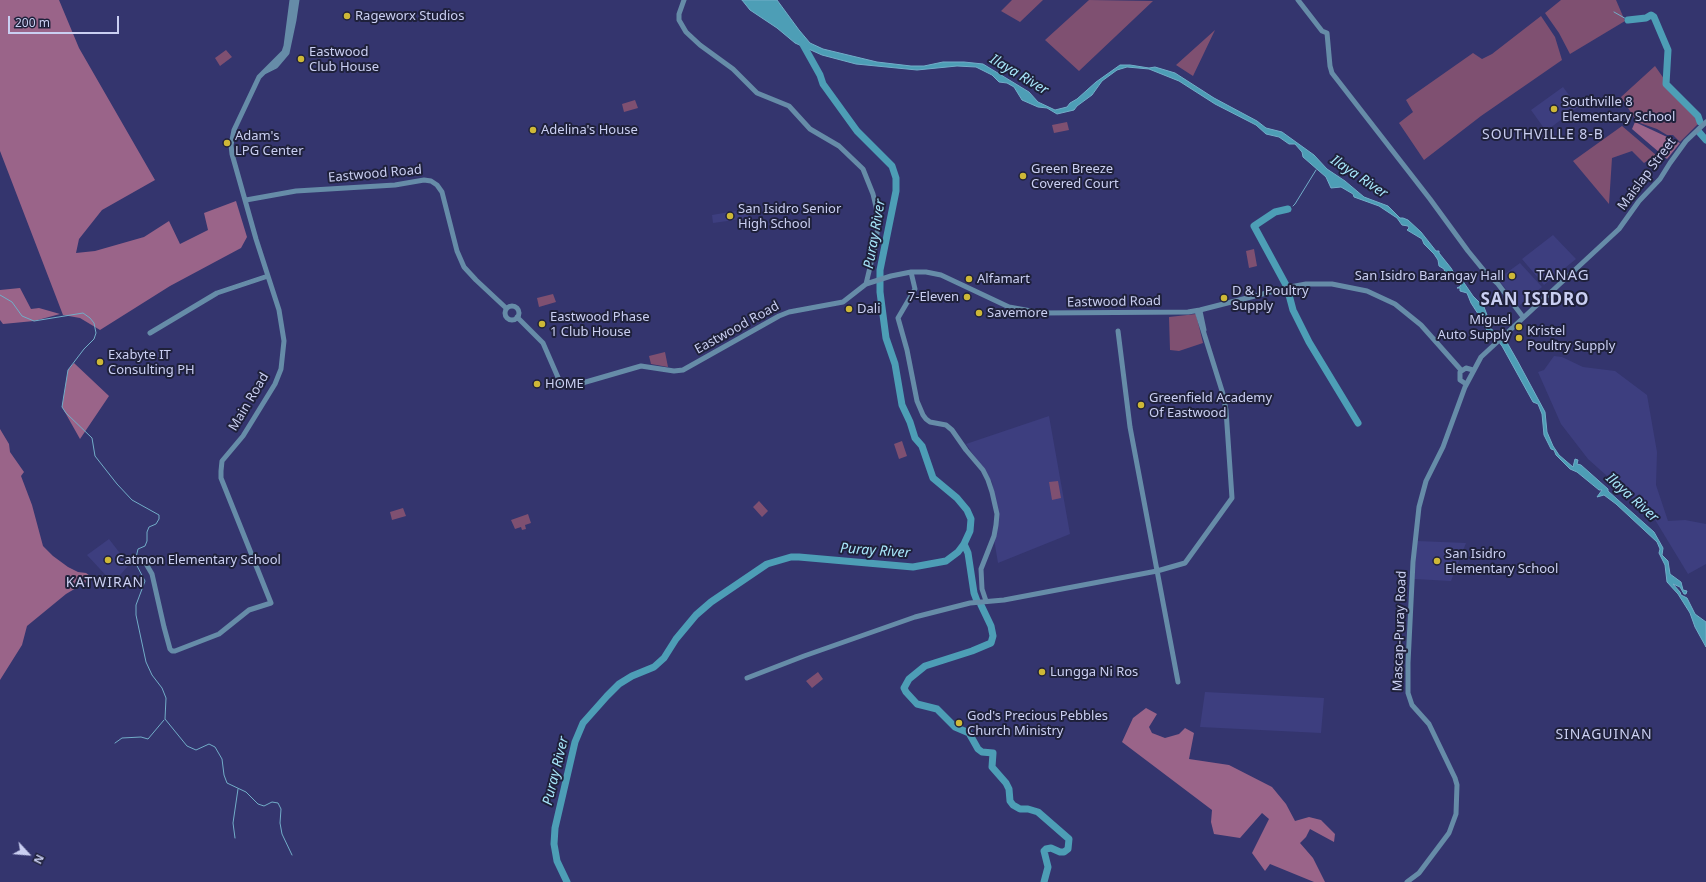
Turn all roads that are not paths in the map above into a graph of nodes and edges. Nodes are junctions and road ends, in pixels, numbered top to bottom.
1 (292, 0) edge
2 (297, 0) edge
3 (684, 0) edge
4 (1298, 0) edge
5 (264, 72) junction
6 (1706, 122) edge
7 (246, 202) junction
8 (911, 272) junction
9 (268, 276) junction
10 (868, 283) junction
11 (506, 308) junction
12 (1198, 311) junction
13 (517, 317) junction
14 (1523, 317) junction
15 (1118, 332) dead end
16 (150, 333) dead end
17 (1461, 370) junction
18 (1473, 370) junction
19 (1466, 384) junction
20 (146, 562) dead end
21 (1157, 571) junction
22 (986, 601) junction
23 (747, 678) dead end
24 (1178, 682) dead end
25 (1407, 882) edge

1 - 5 street
2 - 5 street
3 - 10 street
4 - 14 street
5 - 7 street
6 - 14 street, Maislap Street
7 - 9 street, Main Road
7 - 11 street, Eastwood Road
8 - 10 street, Eastwood Road
8 - 12 street, Eastwood Road
8 - 22 street
9 - 16 street
9 - 20 street, Main Road
10 - 13 street, Eastwood Road
11 - 13 street
11 - 13 street
12 - 17 street, Eastwood Road
12 - 21 street
14 - 18 street, Mascap-Puray Road
15 - 21 street
17 - 18 street
17 - 19 street, Eastwood Road
18 - 19 street, Mascap-Puray Road
19 - 25 street, Mascap-Puray Road
21 - 22 street
21 - 24 street
22 - 23 street

